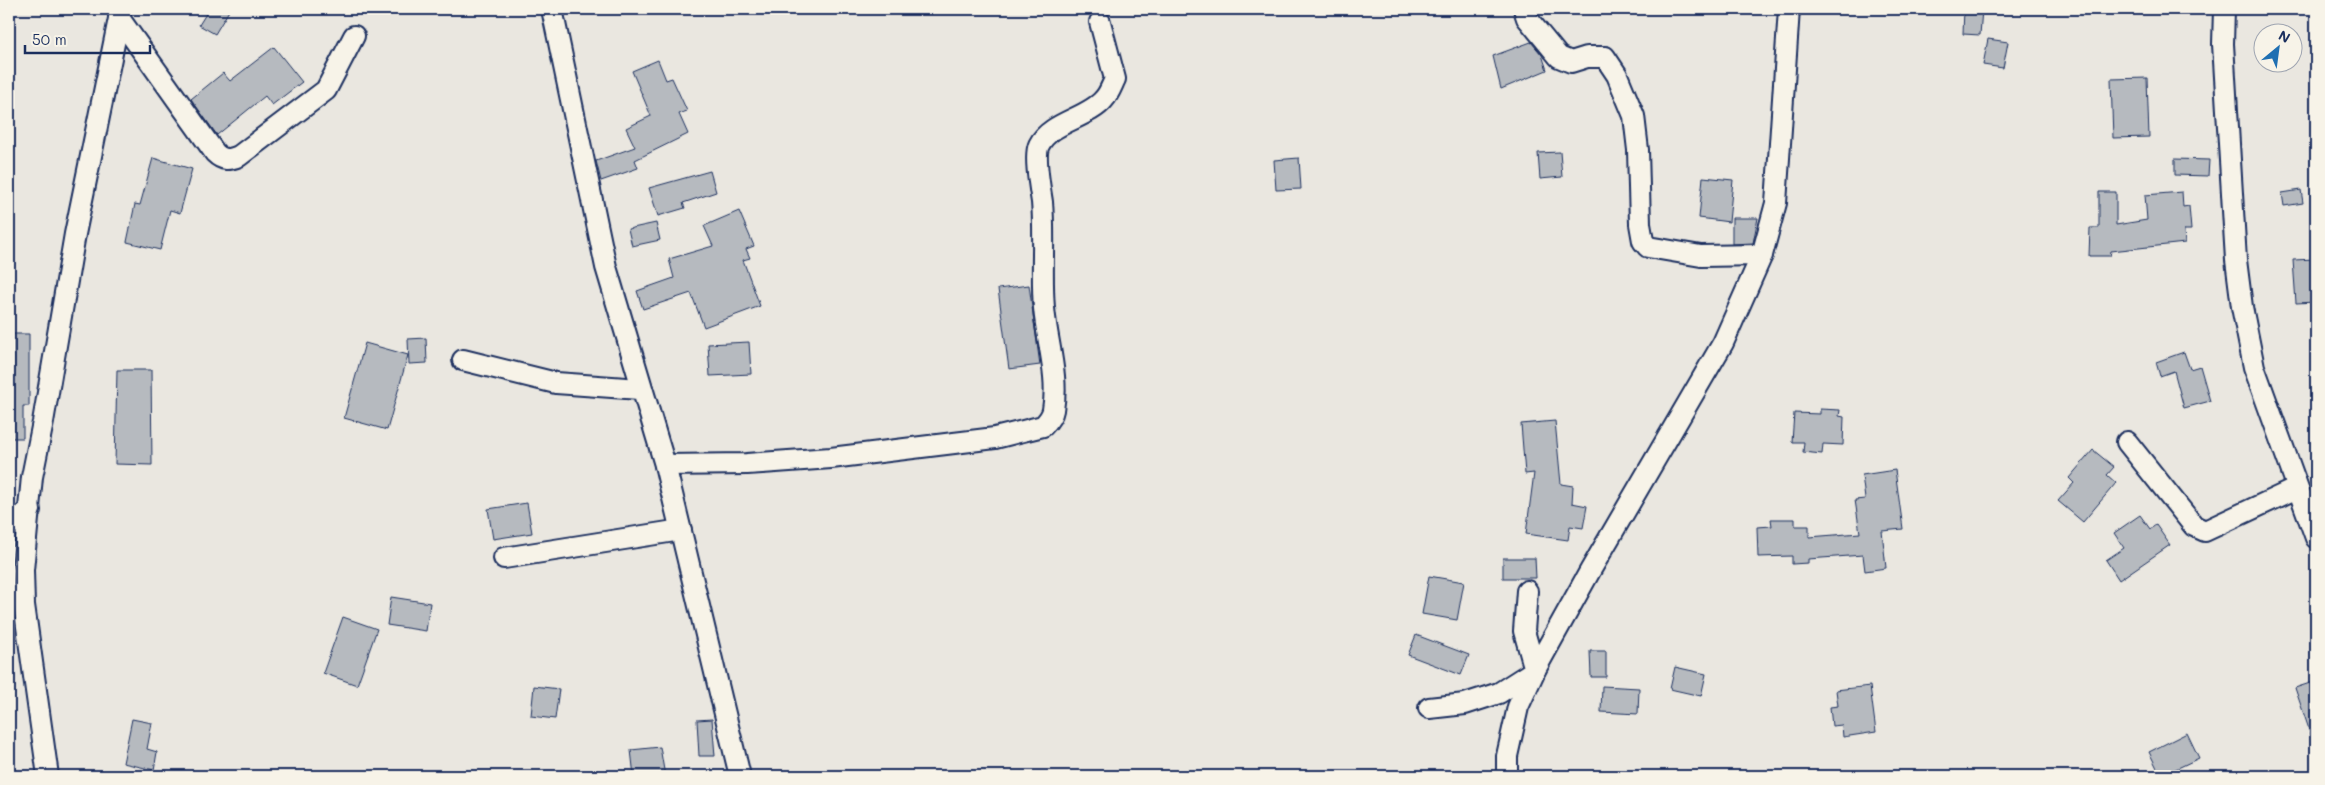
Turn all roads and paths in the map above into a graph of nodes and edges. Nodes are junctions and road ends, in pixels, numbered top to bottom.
1 (552, 9) edge
2 (1524, 9) edge
3 (1789, 9) edge
4 (2224, 9) edge
5 (120, 14) edge
6 (1100, 22) dead end
7 (354, 36) dead end
8 (1762, 255) junction
9 (462, 360) dead end
10 (640, 389) junction
11 (2127, 442) dead end
12 (665, 465) junction
13 (2297, 488) junction
14 (30, 510) junction
15 (9, 525) edge
16 (681, 530) junction
17 (2316, 538) edge
18 (504, 558) dead end
19 (1527, 591) dead end
20 (1535, 670) junction
21 (1429, 708) dead end
22 (48, 776) edge
23 (740, 776) edge
24 (1507, 776) edge

1 - 10 street
2 - 8 street
3 - 8 street
4 - 13 street
5 - 7 street
5 - 14 street
6 - 12 street
8 - 20 street
9 - 10 street
10 - 12 street
11 - 13 street
12 - 16 street
13 - 17 street
14 - 15 street
14 - 22 street
16 - 18 street
16 - 23 street
19 - 20 street
20 - 21 street
20 - 24 street

